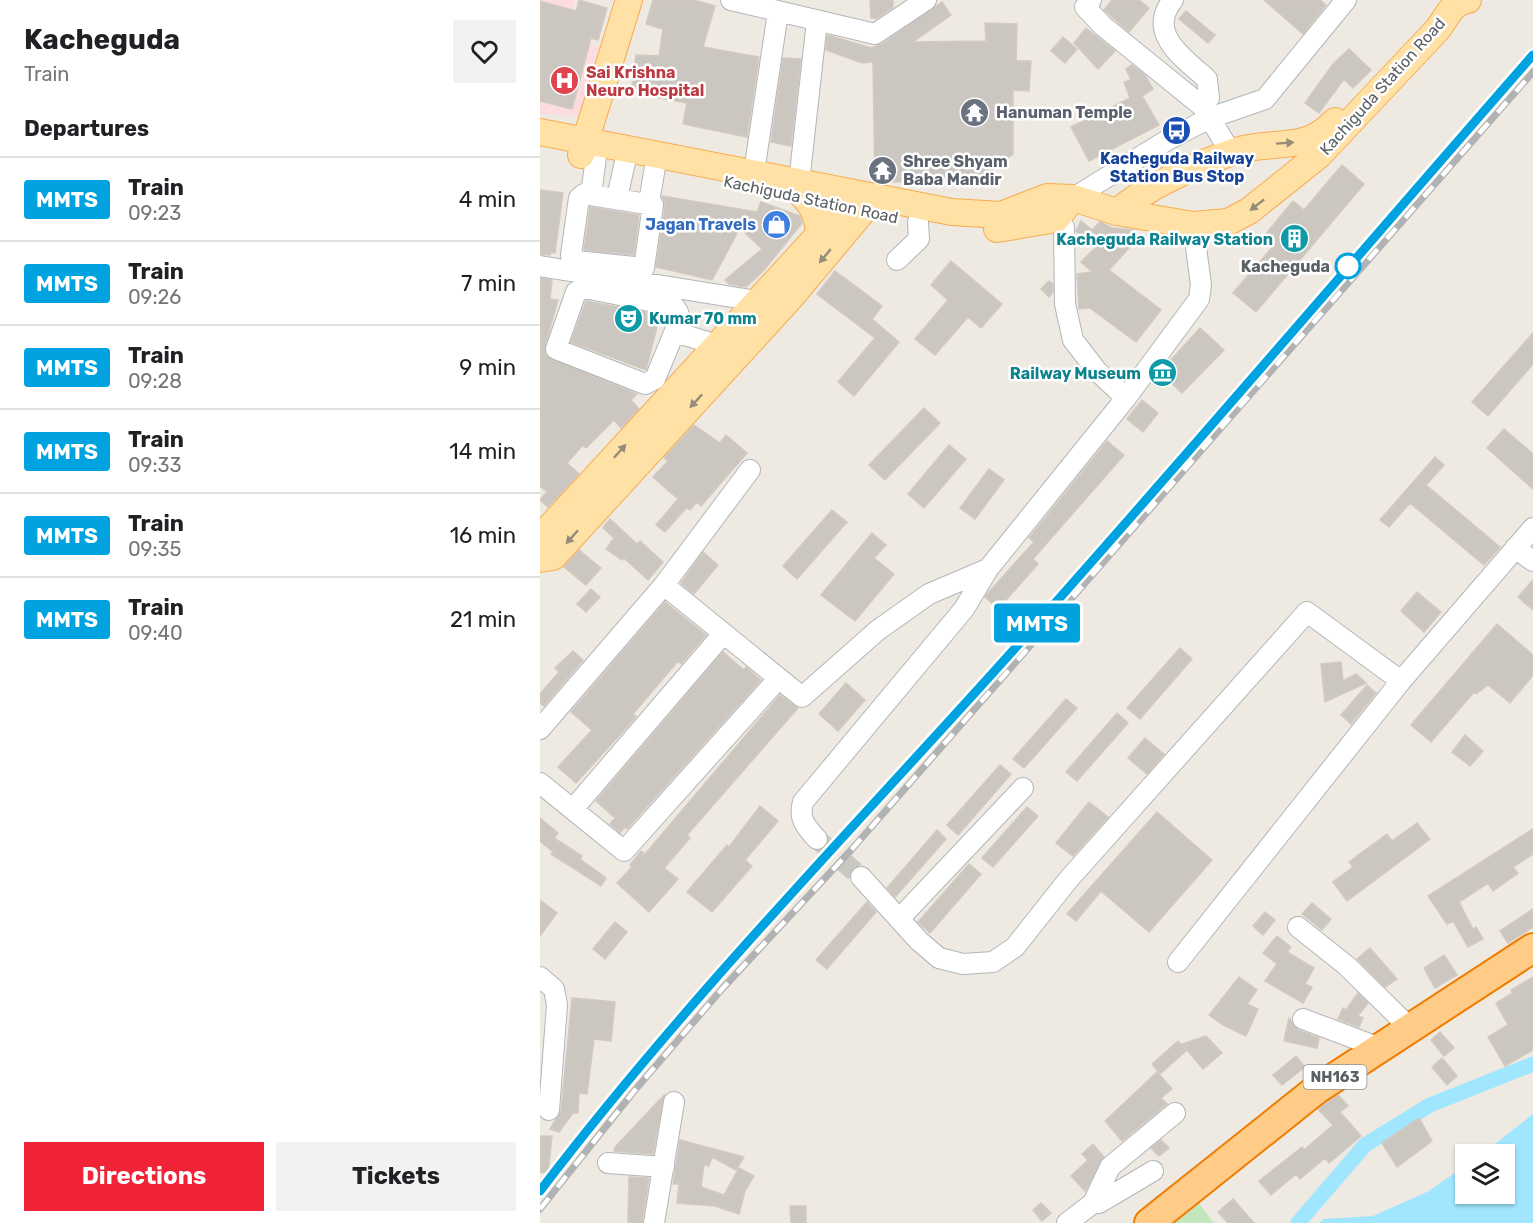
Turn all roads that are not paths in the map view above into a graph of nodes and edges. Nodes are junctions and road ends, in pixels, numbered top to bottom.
1 (629, 0) edge
2 (731, 0) edge
3 (927, 0) edge
4 (1173, 0) edge
5 (1346, 0) edge
6 (1087, 2) edge
7 (1459, 3) edge
8 (778, 12) junction
9 (817, 21) junction
10 (1206, 112) junction
11 (540, 132) edge
12 (540, 149) edge
13 (588, 151) junction
14 (1231, 153) junction
15 (625, 162) junction
16 (655, 167) junction
17 (754, 172) junction
18 (801, 189) junction
19 (591, 195) junction
20 (617, 198) junction
21 (1073, 198) junction
22 (649, 202) junction
23 (859, 202) junction
24 (1052, 208) junction
25 (1116, 212) junction
26 (918, 222) junction
27 (1193, 225) junction
28 (819, 234) junction
29 (897, 260) dead end
30 (540, 266) edge
31 (757, 301) junction
32 (675, 332) junction
33 (717, 345) junction
34 (672, 377) junction
35 (1126, 398) junction
36 (750, 470) dead end
37 (1533, 528) edge
38 (540, 538) edge
39 (1515, 548) junction
40 (540, 559) edge
41 (1533, 561) edge
42 (988, 569) junction
43 (664, 585) junction
44 (723, 634) junction
45 (778, 679) junction
46 (1401, 681) junction
47 (540, 729) edge
48 (540, 783) edge
49 (1023, 788) dead end
50 (573, 809) junction
51 (817, 839) tunnel mouth
52 (861, 877) tunnel mouth
53 (899, 919) junction
54 (1298, 927) dead end
55 (1533, 948) edge
56 (1178, 962) dead end
57 (540, 977) edge
58 (548, 1004) edge
59 (1303, 1019) dead end
60 (1411, 1029) junction
61 (1380, 1048) junction
62 (546, 1098) edge
63 (674, 1102) dead end
64 (1175, 1113) dead end
65 (608, 1162) dead end
66 (664, 1167) junction
67 (1153, 1171) dead end
68 (1093, 1203) junction
69 (654, 1223) edge
70 (1067, 1223) edge
71 (1149, 1223) edge

1 - 13 main road
2 - 8 street
3 - 9 street
4 - 10 street
5 - 10 street
6 - 10 street
14 -> 7 main road, Kachiguda Station Road
7 -> 27 main road, Kachiguda Station Road
8 - 9 street
8 - 17 street
9 - 18 street
10 - 14 street
10 - 21 street
11 - 13 main road, Kachiguda Station Road
12 - 13 main road, Kachiguda Station Road
13 - 15 main road, Kachiguda Station Road
13 - 17 main road, Kachiguda Station Road
13 - 19 street
14 - 25 main road, Kachiguda Station Road
15 - 16 main road, Kachiguda Station Road
15 - 20 street
16 - 18 main road, Kachiguda Station Road
16 - 22 street
17 - 18 main road, Kachiguda Station Road
18 - 23 main road, Kachiguda Station Road
18 - 28 main road
19 - 20 street
19 - 22 street
20 - 22 street
21 - 24 main road, Kachiguda Station Road
21 - 25 main road, Kachiguda Station Road
23 - 24 main road, Kachiguda Station Road
23 - 26 main road, Kachiguda Station Road
23 - 28 main road
23 -> 40 main road
24 - 26 main road, Kachiguda Station Road
24 - 35 street
25 - 27 main road, Kachiguda Station Road
26 - 29 street
27 - 35 street
28 - 31 main road
30 - 31 street
31 - 33 main road
32 - 33 street
32 - 34 street
32 - 34 street
33 - 34 main road
38 -> 34 main road
35 - 42 street
36 - 43 street
37 - 39 street
39 - 41 street
39 - 46 street
42 - 45 street
42 - 51 street
43 - 44 street
43 - 47 street
44 - 45 street
44 - 50 street
45 - 50 street
46 - 53 street
46 - 56 street
48 - 50 street
49 - 53 street
52 - 53 street
54 - 60 street
55 - 60 highway, NH163
57 - 58 street
58 - 62 street
59 - 61 street
60 - 61 highway, NH163
61 - 71 highway, NH163
63 - 66 street
64 - 68 street
65 - 66 street
66 - 69 street
67 - 68 street
68 - 70 street

